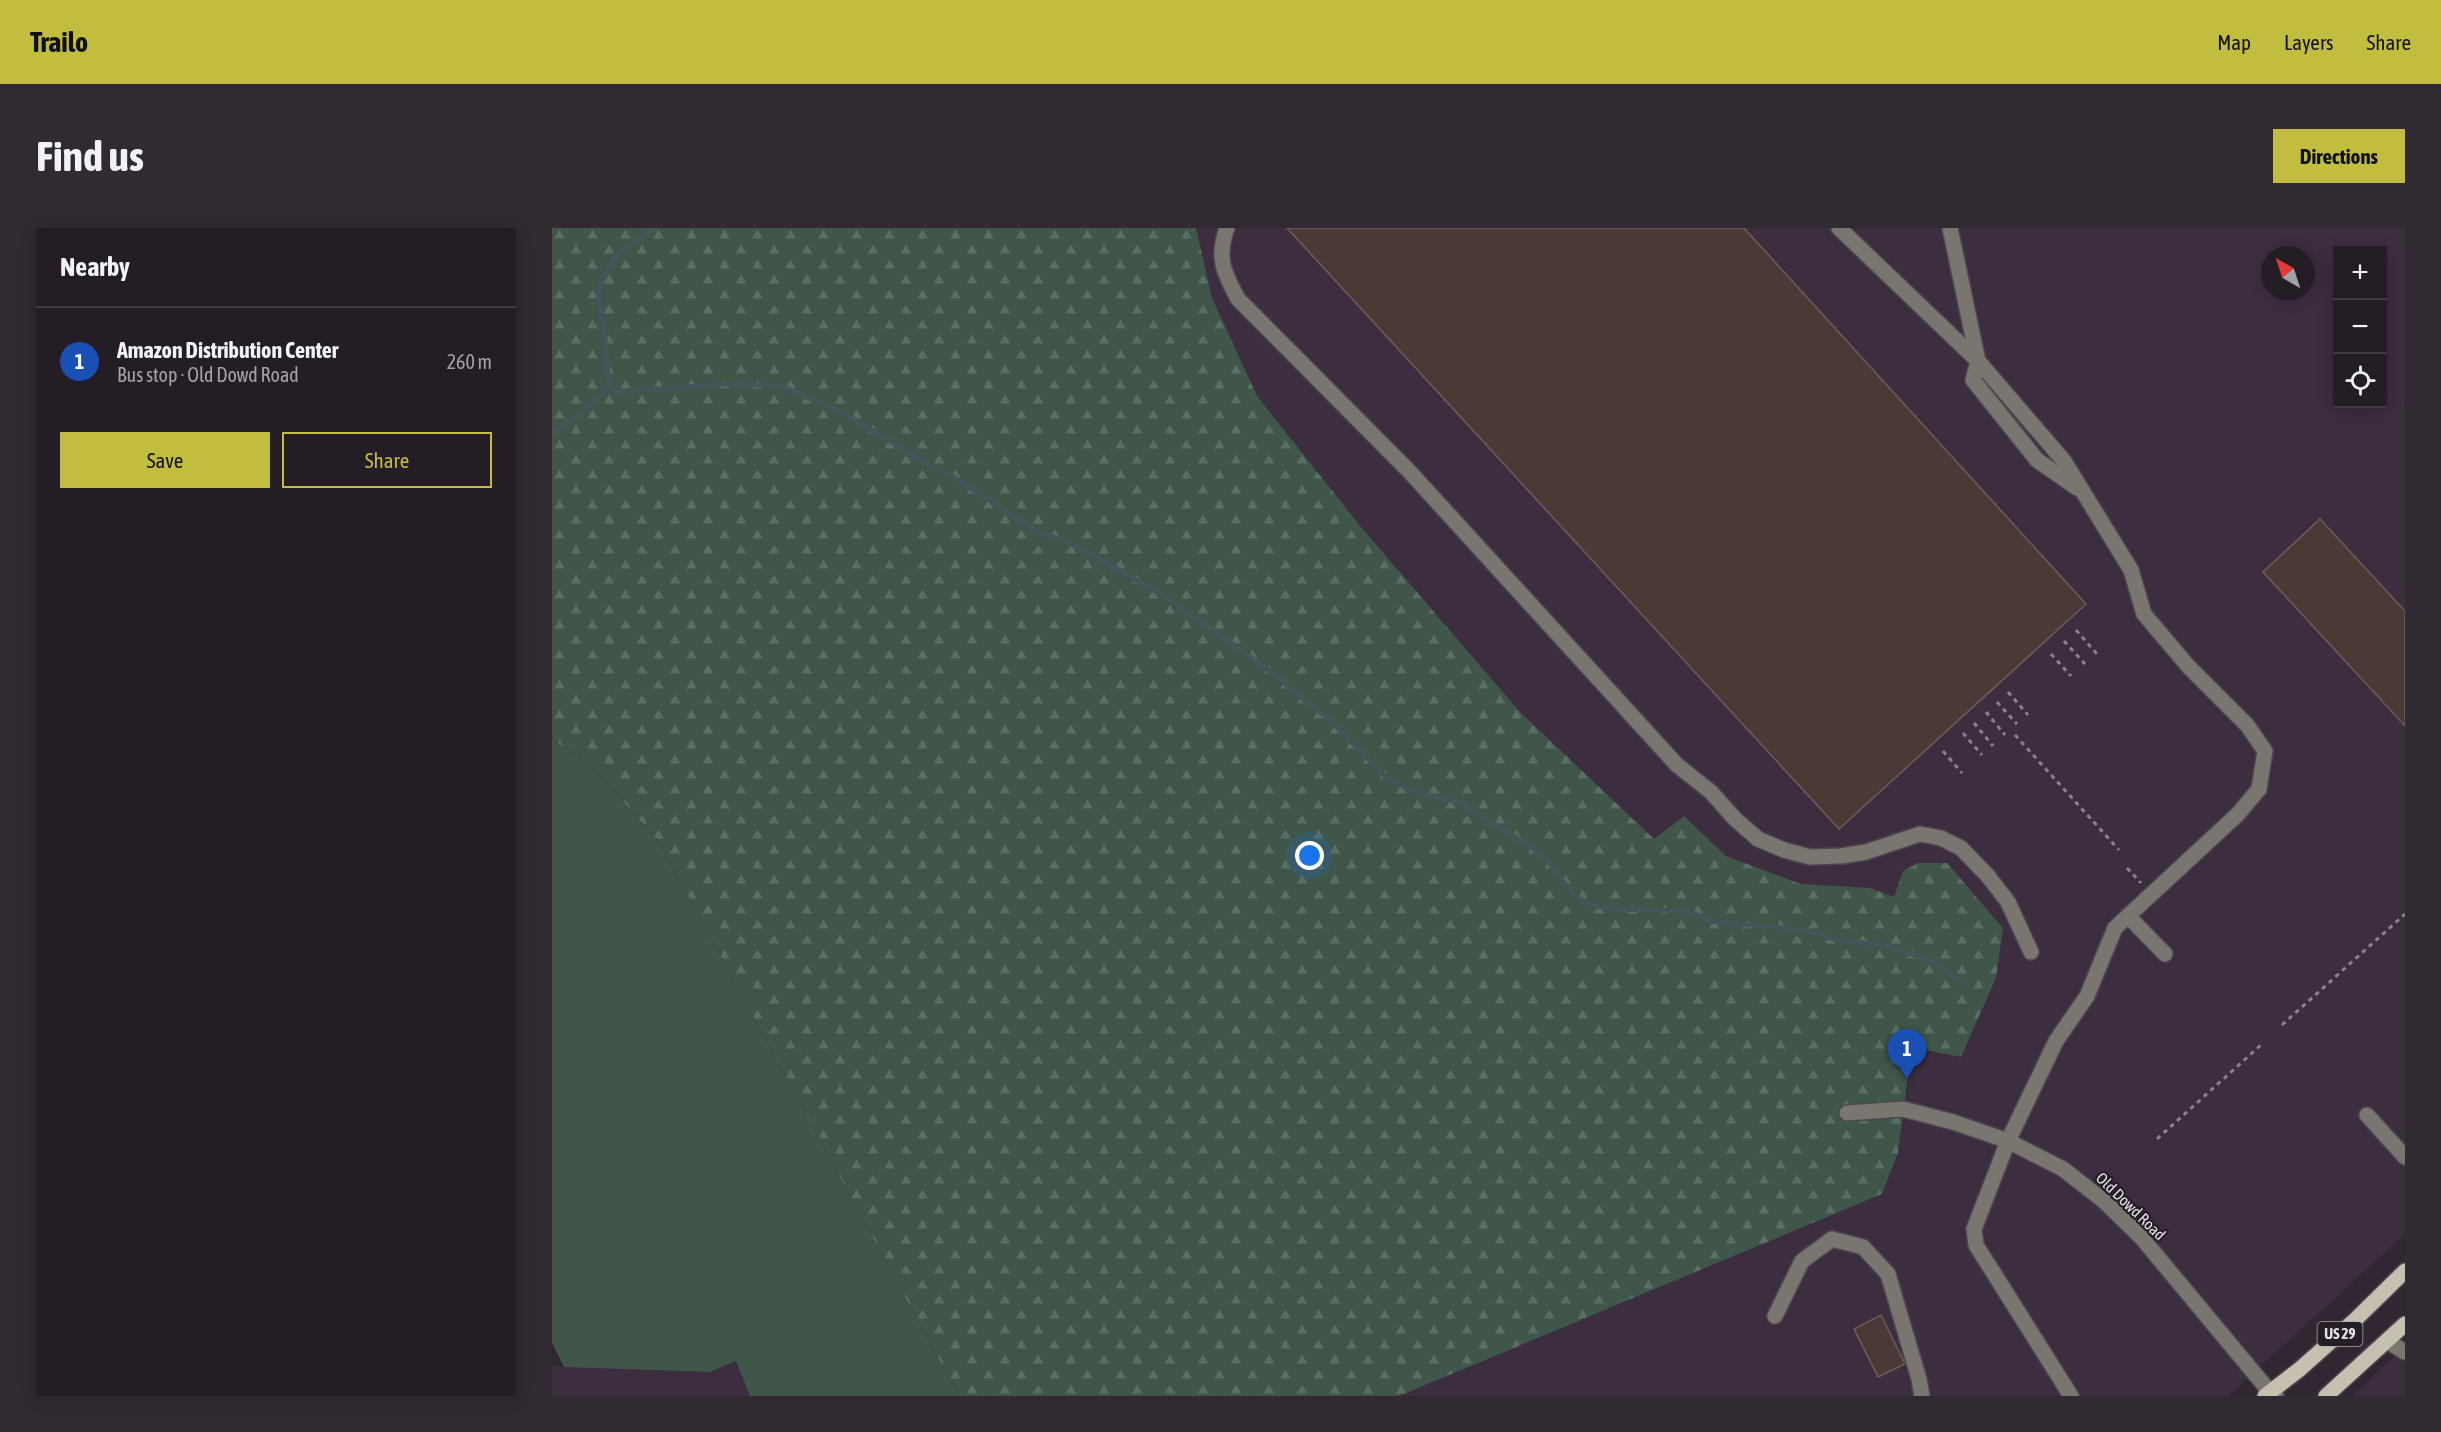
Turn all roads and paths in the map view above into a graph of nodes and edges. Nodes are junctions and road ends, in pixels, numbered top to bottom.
1 (1227, 228) edge
2 (1839, 228) edge
3 (1950, 228) edge
4 (1978, 361) junction
5 (2076, 630) dead end
6 (2064, 641) dead end
7 (2051, 654) dead end
8 (2094, 656) dead end
9 (2085, 664) dead end
10 (2071, 676) dead end
11 (2008, 692) dead end
12 (1997, 702) dead end
13 (1986, 712) dead end
14 (2028, 715) dead end
15 (1974, 723) dead end
16 (2017, 724) dead end
17 (1963, 733) dead end
18 (2005, 735) dead end
19 (2015, 735) dead end
20 (1993, 746) dead end
21 (1943, 751) dead end
22 (1982, 755) dead end
23 (1953, 762) junction
24 (1948, 767) dead end
25 (1962, 773) dead end
26 (2119, 850) dead end
27 (2127, 868) dead end
28 (2142, 884) dead end
29 (2405, 915) edge
30 (2128, 916) junction
31 (2031, 952) dead end
32 (2165, 954) dead end
33 (2282, 1025) dead end
34 (2262, 1044) dead end
35 (1847, 1113) dead end
36 (2367, 1115) dead end
37 (2157, 1139) dead end
38 (2008, 1141) junction
39 (2405, 1156) edge
40 (2405, 1271) edge
41 (1775, 1316) dead end
42 (2405, 1324) edge
43 (2388, 1341) junction
44 (2405, 1352) edge
45 (2271, 1395) edge
46 (1922, 1396) edge
47 (2071, 1396) edge
48 (2326, 1396) edge

1 - 31 street
2 - 4 street
3 - 4 street
4 - 30 street
5 - 8 path
6 - 9 path
7 - 10 path
11 - 14 path
12 - 16 path
13 - 18 path
15 - 20 path
17 - 22 path
19 - 26 path
21 - 23 path
23 - 24 path
23 - 25 path
27 - 28 path
29 - 33 path
30 - 32 street
30 - 38 street
34 - 37 path
35 - 38 street, Old Dowd Road
36 - 39 street
38 - 45 street, Old Dowd Road
38 - 47 street
40 - 45 main road, US 29
41 - 46 street
42 - 43 main road, US 29
43 - 44 street
43 - 48 main road, US 29

